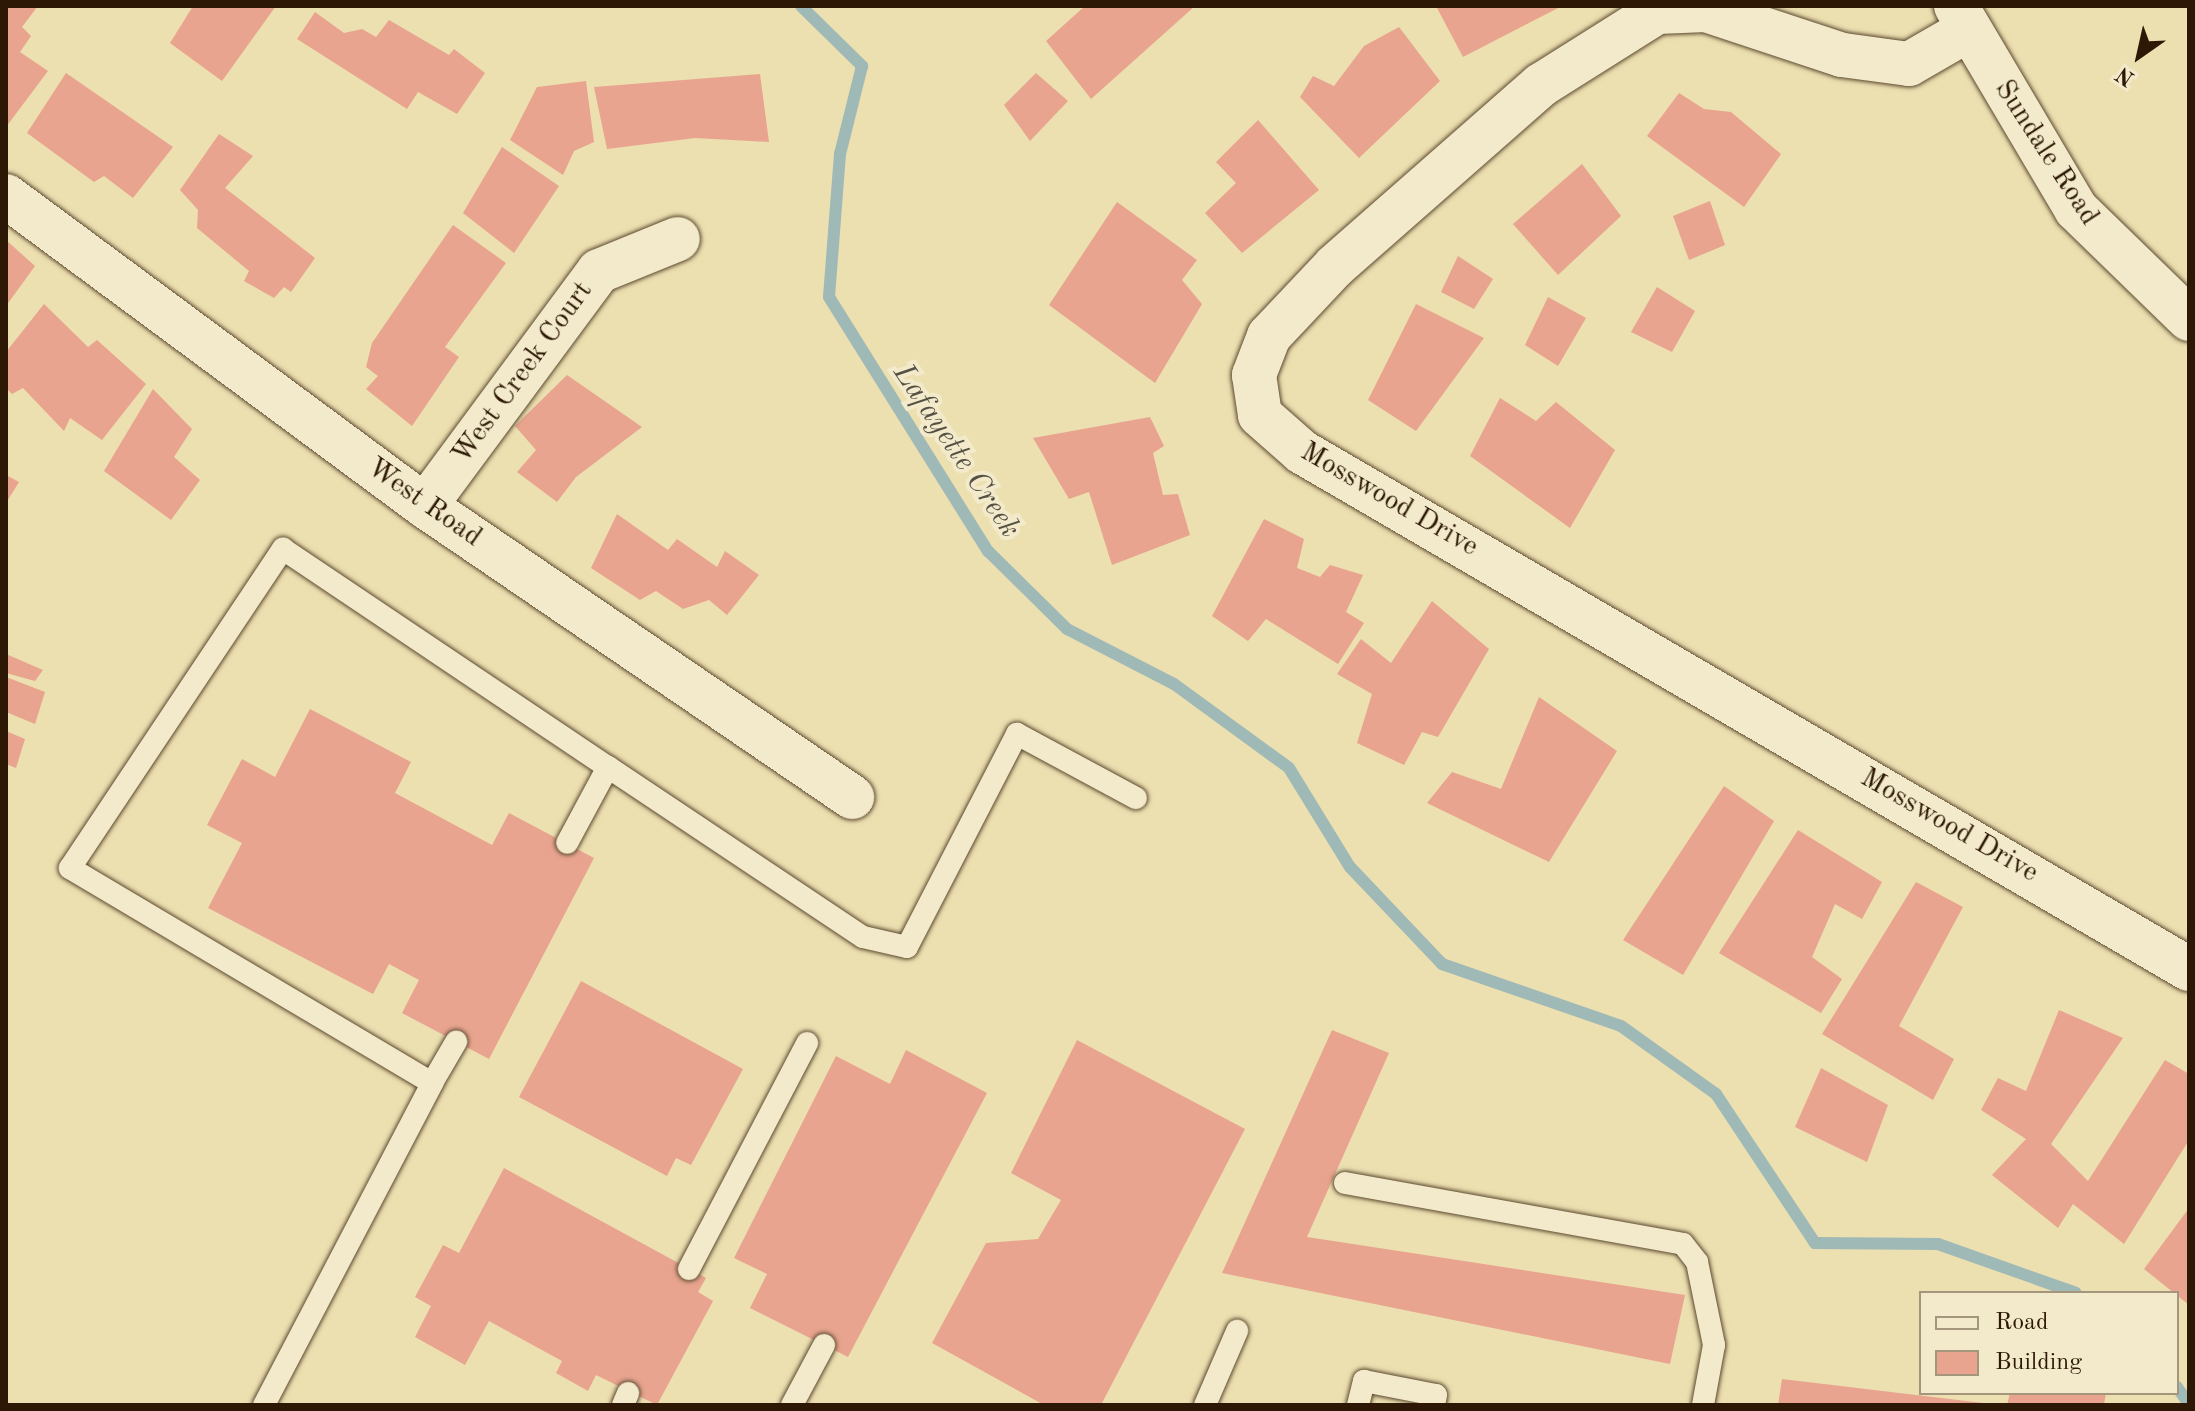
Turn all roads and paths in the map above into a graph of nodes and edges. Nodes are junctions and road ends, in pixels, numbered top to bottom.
1 (1962, 18) edge
2 (6, 196) edge
3 (678, 239) dead end
4 (2189, 319) edge
5 (425, 506) junction
6 (608, 767) junction
7 (852, 797) dead end
8 (1136, 798) dead end
9 (567, 843) dead end
10 (2189, 969) edge
11 (456, 1042) dead end
12 (807, 1043) dead end
13 (432, 1083) junction
14 (1345, 1183) dead end
15 (689, 1269) dead end
16 (1237, 1331) dead end
17 (824, 1345) dead end
18 (264, 1405) edge
19 (792, 1405) edge
20 (1205, 1405) edge
21 (1358, 1405) edge
22 (1434, 1405) edge
23 (1703, 1405) edge

1 - 4 street, Sundale Road
1 - 10 street, Mosswood Drive
2 - 5 street, West Road
3 - 5 street, West Creek Court
5 - 7 street, West Road
6 - 8 lane
6 - 9 lane
6 - 13 lane
11 - 13 lane
12 - 15 lane
13 - 18 lane
14 - 23 lane
16 - 20 lane
17 - 19 lane
21 - 22 lane

